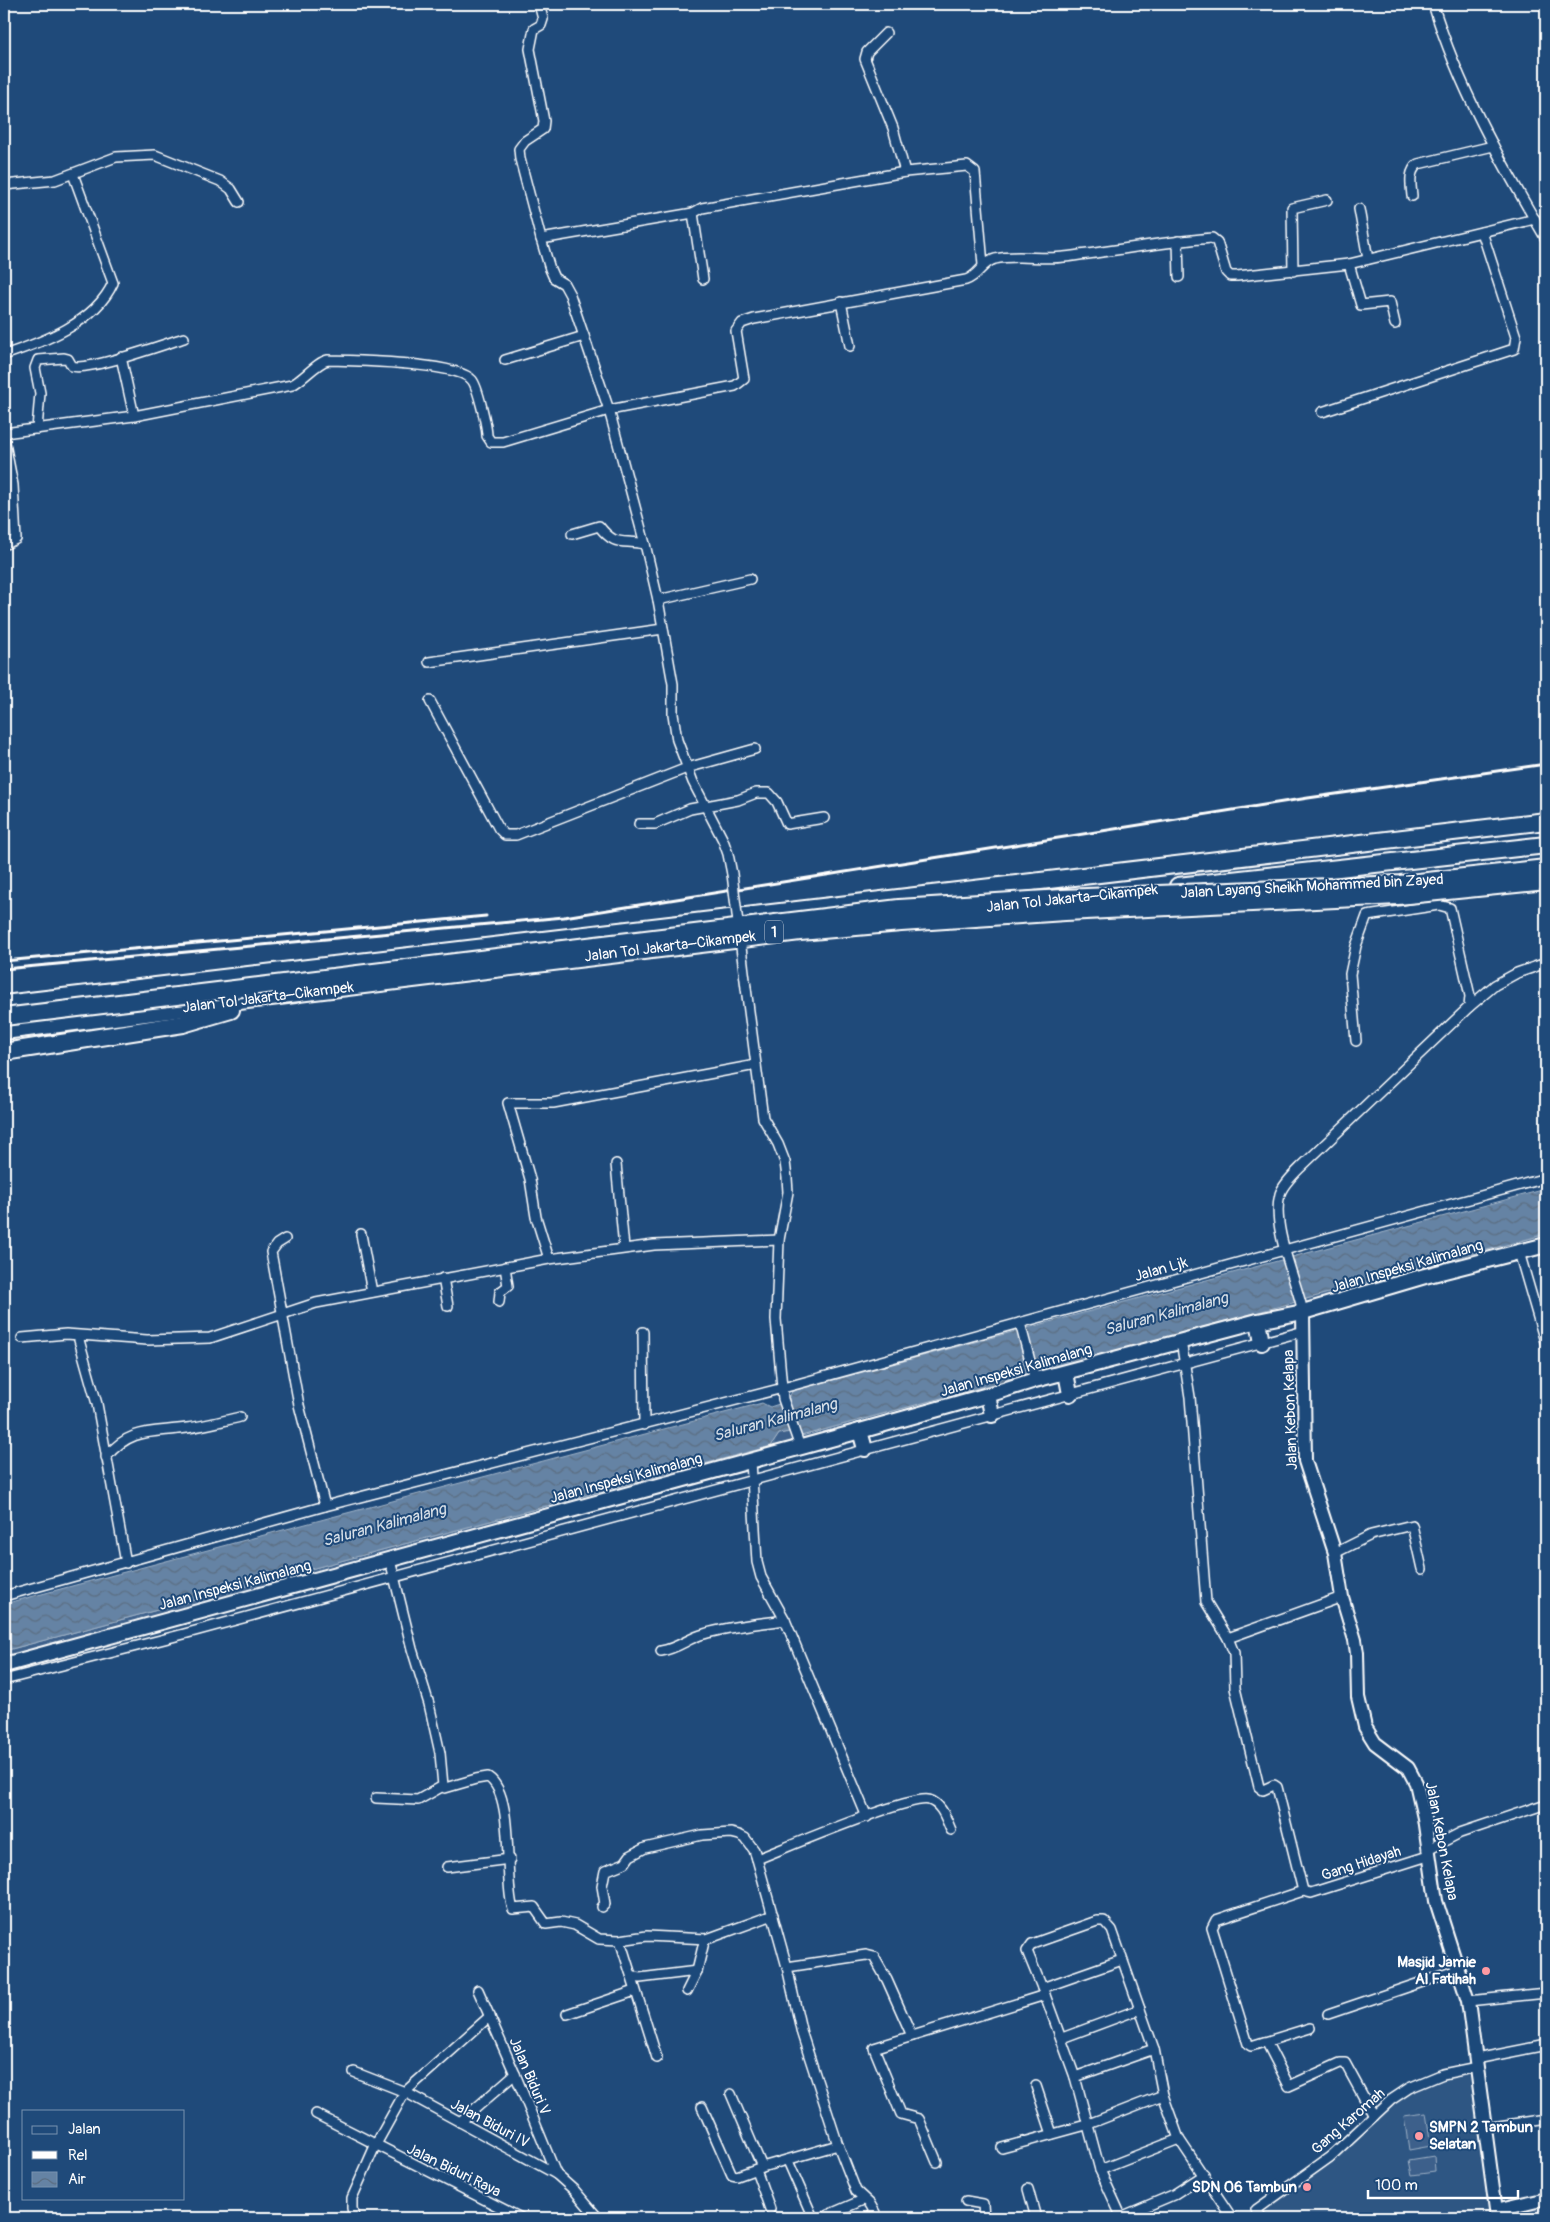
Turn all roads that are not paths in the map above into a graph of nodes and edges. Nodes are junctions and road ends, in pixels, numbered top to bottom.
1 (539, 4) edge
2 (1433, 4) edge
3 (886, 33) dead end
4 (1493, 146) junction
5 (905, 172) junction
6 (73, 174) junction
7 (4, 185) edge
8 (1412, 196) dead end
9 (1327, 200) dead end
10 (239, 202) dead end
11 (1359, 209) dead end
12 (693, 213) junction
13 (1535, 219) junction
14 (1482, 232) junction
15 (1546, 239) edge
16 (540, 240) junction
17 (1178, 240) junction
18 (1368, 259) junction
19 (982, 264) junction
20 (1349, 264) junction
21 (1293, 270) junction
22 (1179, 276) dead end
23 (704, 279) dead end
24 (841, 302) junction
25 (1395, 324) dead end
26 (584, 336) junction
27 (184, 338) dead end
28 (850, 346) dead end
29 (4, 355) edge
30 (122, 357) junction
31 (505, 360) dead end
32 (609, 410) junction
33 (1322, 412) dead end
34 (134, 416) junction
35 (37, 429) junction
36 (4, 433) edge
37 (4, 438) edge
38 (572, 534) dead end
39 (646, 544) junction
40 (4, 545) edge
41 (750, 579) dead end
42 (658, 600) junction
43 (663, 629) junction
44 (429, 662) dead end
45 (430, 701) dead end
46 (755, 749) dead end
47 (687, 768) junction
48 (707, 806) junction
49 (824, 818) dead end
50 (1546, 821) edge
51 (639, 824) dead end
52 (1546, 845) edge
53 (1546, 868) edge
54 (1546, 881) edge
55 (1546, 963) edge
56 (292, 994) junction
57 (4, 1004) edge
58 (1469, 1007) junction
59 (4, 1018) edge
60 (4, 1030) edge
61 (1356, 1041) dead end
62 (4, 1052) edge
63 (756, 1065) junction
64 (616, 1164) dead end
65 (1546, 1178) edge
66 (361, 1234) dead end
67 (285, 1239) dead end
68 (779, 1240) junction
69 (1546, 1245) edge
70 (624, 1248) junction
71 (1285, 1249) junction
72 (1519, 1252) junction
73 (549, 1258) junction
74 (505, 1267) junction
75 (443, 1278) junction
76 (372, 1292) junction
77 (499, 1302) dead end
78 (448, 1306) dead end
79 (1302, 1307) junction
80 (281, 1315) junction
81 (1258, 1321) junction
82 (1021, 1326) junction
83 (1304, 1331) junction
84 (643, 1332) dead end
85 (81, 1336) junction
86 (22, 1338) dead end
87 (1181, 1341) junction
88 (1262, 1343) junction
89 (1546, 1345) edge
90 (1184, 1364) junction
91 (1066, 1373) junction
92 (1034, 1377) junction
93 (783, 1388) junction
94 (1070, 1394) junction
95 (988, 1395) junction
96 (992, 1415) junction
97 (240, 1417) dead end
98 (644, 1425) junction
99 (860, 1431) junction
100 (800, 1447) junction
101 (864, 1449) junction
102 (106, 1456) junction
103 (751, 1460) junction
104 (751, 1480) junction
105 (325, 1506) junction
106 (1334, 1554) junction
107 (390, 1560) junction
108 (126, 1563) junction
109 (1422, 1568) dead end
110 (394, 1576) junction
111 (4, 1596) edge
112 (1342, 1597) junction
113 (785, 1620) junction
114 (1228, 1638) junction
115 (661, 1651) dead end
116 (4, 1665) edge
117 (4, 1680) edge
118 (443, 1786) junction
119 (376, 1798) dead end
120 (1546, 1804) edge
121 (867, 1816) junction
122 (951, 1830) dead end
123 (1427, 1853) junction
124 (510, 1859) junction
125 (757, 1859) junction
126 (447, 1867) dead end
127 (1303, 1891) junction
128 (602, 1907) dead end
129 (773, 1915) junction
130 (708, 1939) junction
131 (620, 1940) junction
132 (1122, 1960) junction
133 (787, 1967) junction
134 (1458, 1970) junction
135 (697, 1971) junction
136 (631, 1975) junction
137 (478, 1990) dead end
138 (635, 1991) junction
139 (687, 1991) dead end
140 (1044, 1991) junction
141 (1546, 1994) edge
142 (1468, 2001) junction
143 (1140, 2009) junction
144 (567, 2014) dead end
145 (1328, 2014) dead end
146 (490, 2016) junction
147 (1310, 2028) dead end
148 (912, 2036) junction
149 (1062, 2038) junction
150 (1265, 2042) junction
151 (1546, 2045) edge
152 (1154, 2048) junction
153 (657, 2058) dead end
154 (1477, 2063) junction
155 (354, 2072) dead end
156 (515, 2074) junction
157 (1075, 2077) junction
158 (1036, 2086) dead end
159 (405, 2092) junction
160 (731, 2094) dead end
161 (1163, 2096) junction
162 (702, 2107) dead end
163 (316, 2114) dead end
164 (1374, 2116) junction
165 (1546, 2119) edge
166 (460, 2122) junction
167 (1086, 2125) junction
168 (1485, 2128) junction
169 (1052, 2134) junction
170 (1179, 2138) junction
171 (838, 2145) junction
172 (375, 2146) junction
173 (1002, 2148) dead end
174 (788, 2161) junction
175 (938, 2162) dead end
176 (759, 2168) junction
177 (1100, 2170) junction
178 (556, 2174) junction
179 (1204, 2175) junction
180 (1028, 2189) dead end
181 (1546, 2198) edge
182 (863, 2200) junction
183 (966, 2201) dead end
184 (770, 2209) dead end
185 (1496, 2214) edge
186 (354, 2218) edge
187 (520, 2218) edge
188 (598, 2218) edge
189 (813, 2218) edge
190 (821, 2218) edge
191 (878, 2218) edge
192 (984, 2218) edge
193 (1036, 2218) edge
194 (1121, 2218) edge
195 (1232, 2218) edge
196 (1262, 2218) edge

1 - 16 street
2 - 4 street
3 - 5 street
4 - 8 street
4 - 13 street
5 - 12 street
5 - 19 street
6 - 7 street
6 - 10 street
6 - 29 street
9 - 21 street
11 - 18 street
12 - 16 street
12 - 23 street
13 - 14 street
13 - 15 street
14 - 18 street
14 - 33 street
16 - 26 street
17 - 19 street
17 - 21 street
17 - 22 street
18 - 20 street
19 - 24 street
20 - 21 street
20 - 25 street
24 - 28 street
24 - 32 street
26 - 31 street
26 - 32 street
27 - 30 street
30 - 34 street
30 - 35 street
32 - 34 street
32 - 39 street
34 - 35 street
35 - 36 street
37 - 40 street
38 - 39 street
39 - 42 street
41 - 42 street
42 - 43 street
43 - 44 street
43 - 47 street
45 - 47 street
46 - 47 street
47 - 48 street
48 - 49 street
48 - 51 street
48 - 63 street, bridge
50 - 57 highway, Jalan Tol Jakarta–Cikampek / 1
52 - 56 highway, Jalan Tol Jakarta–Cikampek / 1
53 - 59 highway, Jalan Layang Sheikh Mohammed bin Zayed / 1, bridge
54 - 60 highway, Jalan Layang Sheikh Mohammed bin Zayed / 1, bridge
55 - 58 street
56 - 60 highway, Jalan Tol Jakarta–Cikampek / 1
56 - 62 highway
58 - 61 street
58 - 71 street
63 - 68 street
63 - 73 street
64 - 70 street
65 - 71 street, Jalan Ljk
66 - 76 street
67 - 80 street
68 - 70 street
68 - 93 street
69 - 72 main road, Jalan Inspeksi Kalimalang
70 - 73 street
71 - 79 street
71 - 82 street, Jalan Ljk
72 - 79 main road, Jalan Inspeksi Kalimalang
72 - 89 street
73 - 74 street
74 - 75 street
74 - 77 street
75 - 76 street
75 - 78 street
76 - 80 street
79 - 81 main road, Jalan Inspeksi Kalimalang
79 - 83 street, Jalan Kebon Kelapa
80 - 85 street
80 - 105 street
81 - 87 main road, Jalan Inspeksi Kalimalang
81 - 88 main road
82 - 92 street
82 - 93 street, Jalan Ljk
83 - 88 street
83 - 106 street, Jalan Kebon Kelapa
84 - 98 street
85 - 86 street
85 - 102 street
87 - 90 street
87 - 91 main road, Jalan Inspeksi Kalimalang
88 - 90 street
90 - 94 street
90 - 114 street
91 - 92 main road, Jalan Inspeksi Kalimalang
91 - 94 main road
92 - 95 main road, Jalan Inspeksi Kalimalang
93 - 98 street, Jalan Ljk
93 - 100 street
94 - 96 street
95 - 96 main road
95 - 99 main road, Jalan Inspeksi Kalimalang
96 - 101 street
97 - 102 street
98 - 105 street, Jalan Ljk
99 - 100 main road, Jalan Inspeksi Kalimalang
99 - 101 main road
100 - 103 main road, Jalan Inspeksi Kalimalang
101 - 104 street
102 - 108 street
103 - 104 street
103 - 107 main road, Jalan Inspeksi Kalimalang
104 - 110 street
104 - 113 street
105 - 108 street, Jalan Ljk
106 - 109 street
106 - 112 street, Jalan Kebon Kelapa
107 - 110 street
107 - 116 main road, Jalan Inspeksi Kalimalang
108 - 111 street, Jalan Ljk
110 - 117 street
110 - 118 street
112 - 114 street
112 - 123 street, Jalan Kebon Kelapa
113 - 115 street
113 - 121 street
114 - 127 street
118 - 119 street
118 - 124 street
120 - 123 street, Gang Hidayah
121 - 122 street
121 - 125 street
123 - 127 street, Gang Hidayah
123 - 134 street, Jalan Kebon Kelapa
124 - 126 street
124 - 131 street
125 - 128 street
125 - 129 street
127 - 150 street, Gang Hidayah
129 - 130 street
129 - 133 street
130 - 131 street
130 - 135 street
131 - 136 street
132 - 140 street
132 - 140 street
132 - 143 street
133 - 148 street
133 - 171 street
134 - 142 street, Jalan Kebon Kelapa
134 - 145 street
135 - 136 street
135 - 139 street
136 - 138 street
137 - 146 street, Jalan Biduri V
138 - 144 street
138 - 153 street
140 - 148 street
140 - 149 street
141 - 142 street
142 - 154 street, Jalan Kebon Kelapa
143 - 149 street
143 - 152 street
146 - 156 street, Jalan Biduri V
146 - 159 street
147 - 150 street
148 - 175 street
149 - 157 street
150 - 164 street
151 - 154 street, Gang Karomah
152 - 157 street
152 - 161 street
154 - 164 street, Gang Karomah
154 - 168 street, Jalan Kebon Kelapa
155 - 159 street, Jalan Biduri IV
156 - 166 street
156 - 178 street, Jalan Biduri V
157 - 167 street
158 - 169 street
159 - 166 street, Jalan Biduri IV
159 - 172 street
160 - 176 street
161 - 167 street
161 - 170 street
162 - 176 street
163 - 172 street, Jalan Biduri Raya
164 - 196 street, Gang Karomah
165 - 168 street
166 - 178 street, Jalan Biduri IV
167 - 169 street
167 - 177 street
168 - 185 street, Jalan Kebon Kelapa
169 - 173 street
170 - 177 street
170 - 179 street
171 - 174 street
171 - 182 street
172 - 186 street
172 - 187 street, Jalan Biduri Raya
174 - 176 street
174 - 189 street
176 - 184 street
177 - 194 street
178 - 188 street, Jalan Biduri IV
179 - 194 street
179 - 195 street
180 - 193 street
181 - 185 street
182 - 190 street
182 - 191 street
183 - 192 street

